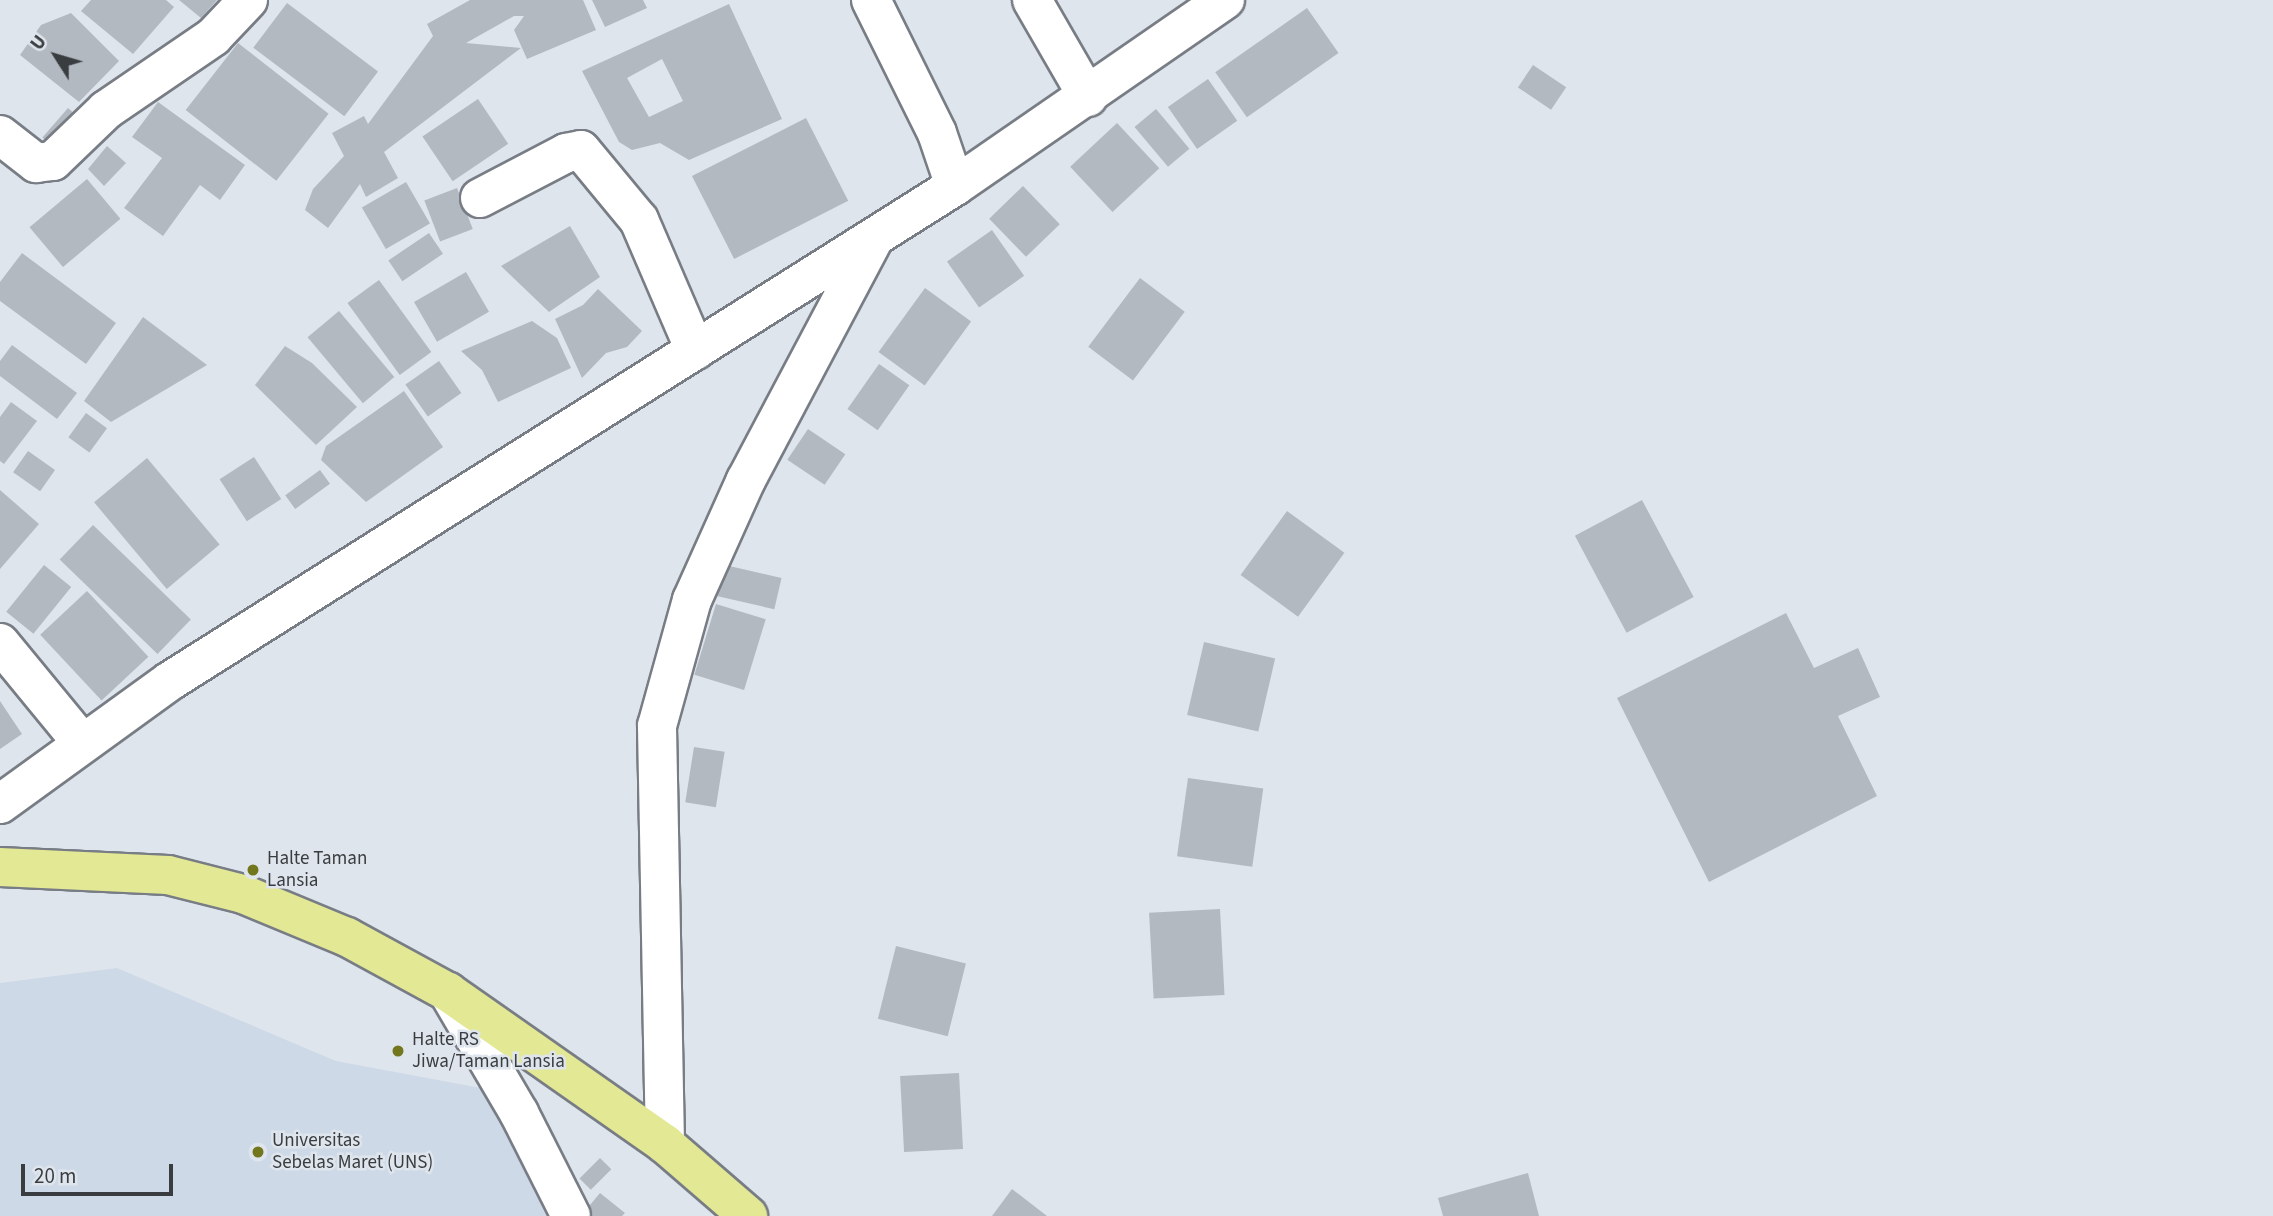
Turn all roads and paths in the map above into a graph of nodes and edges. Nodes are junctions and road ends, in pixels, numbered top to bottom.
1 (248, 0) edge
2 (871, 0) edge
3 (1032, 0) edge
4 (1225, 0) edge
5 (1088, 97) junction
6 (0, 135) edge
7 (955, 186) junction
8 (480, 198) dead end
9 (875, 237) junction
10 (695, 350) junction
11 (0, 643) edge
12 (82, 743) junction
13 (0, 804) edge
14 (0, 867) edge
15 (448, 992) junction
16 (666, 1144) junction
17 (571, 1216) edge
18 (748, 1216) edge

1 - 6 street
2 - 7 street
3 - 5 street
4 - 5 street
5 - 7 street
7 - 9 street
8 - 10 street
9 - 10 street
9 - 16 street
10 - 12 street
11 - 12 street
12 - 13 street
14 - 15 main road
15 - 16 main road
15 - 17 street
16 - 18 main road

